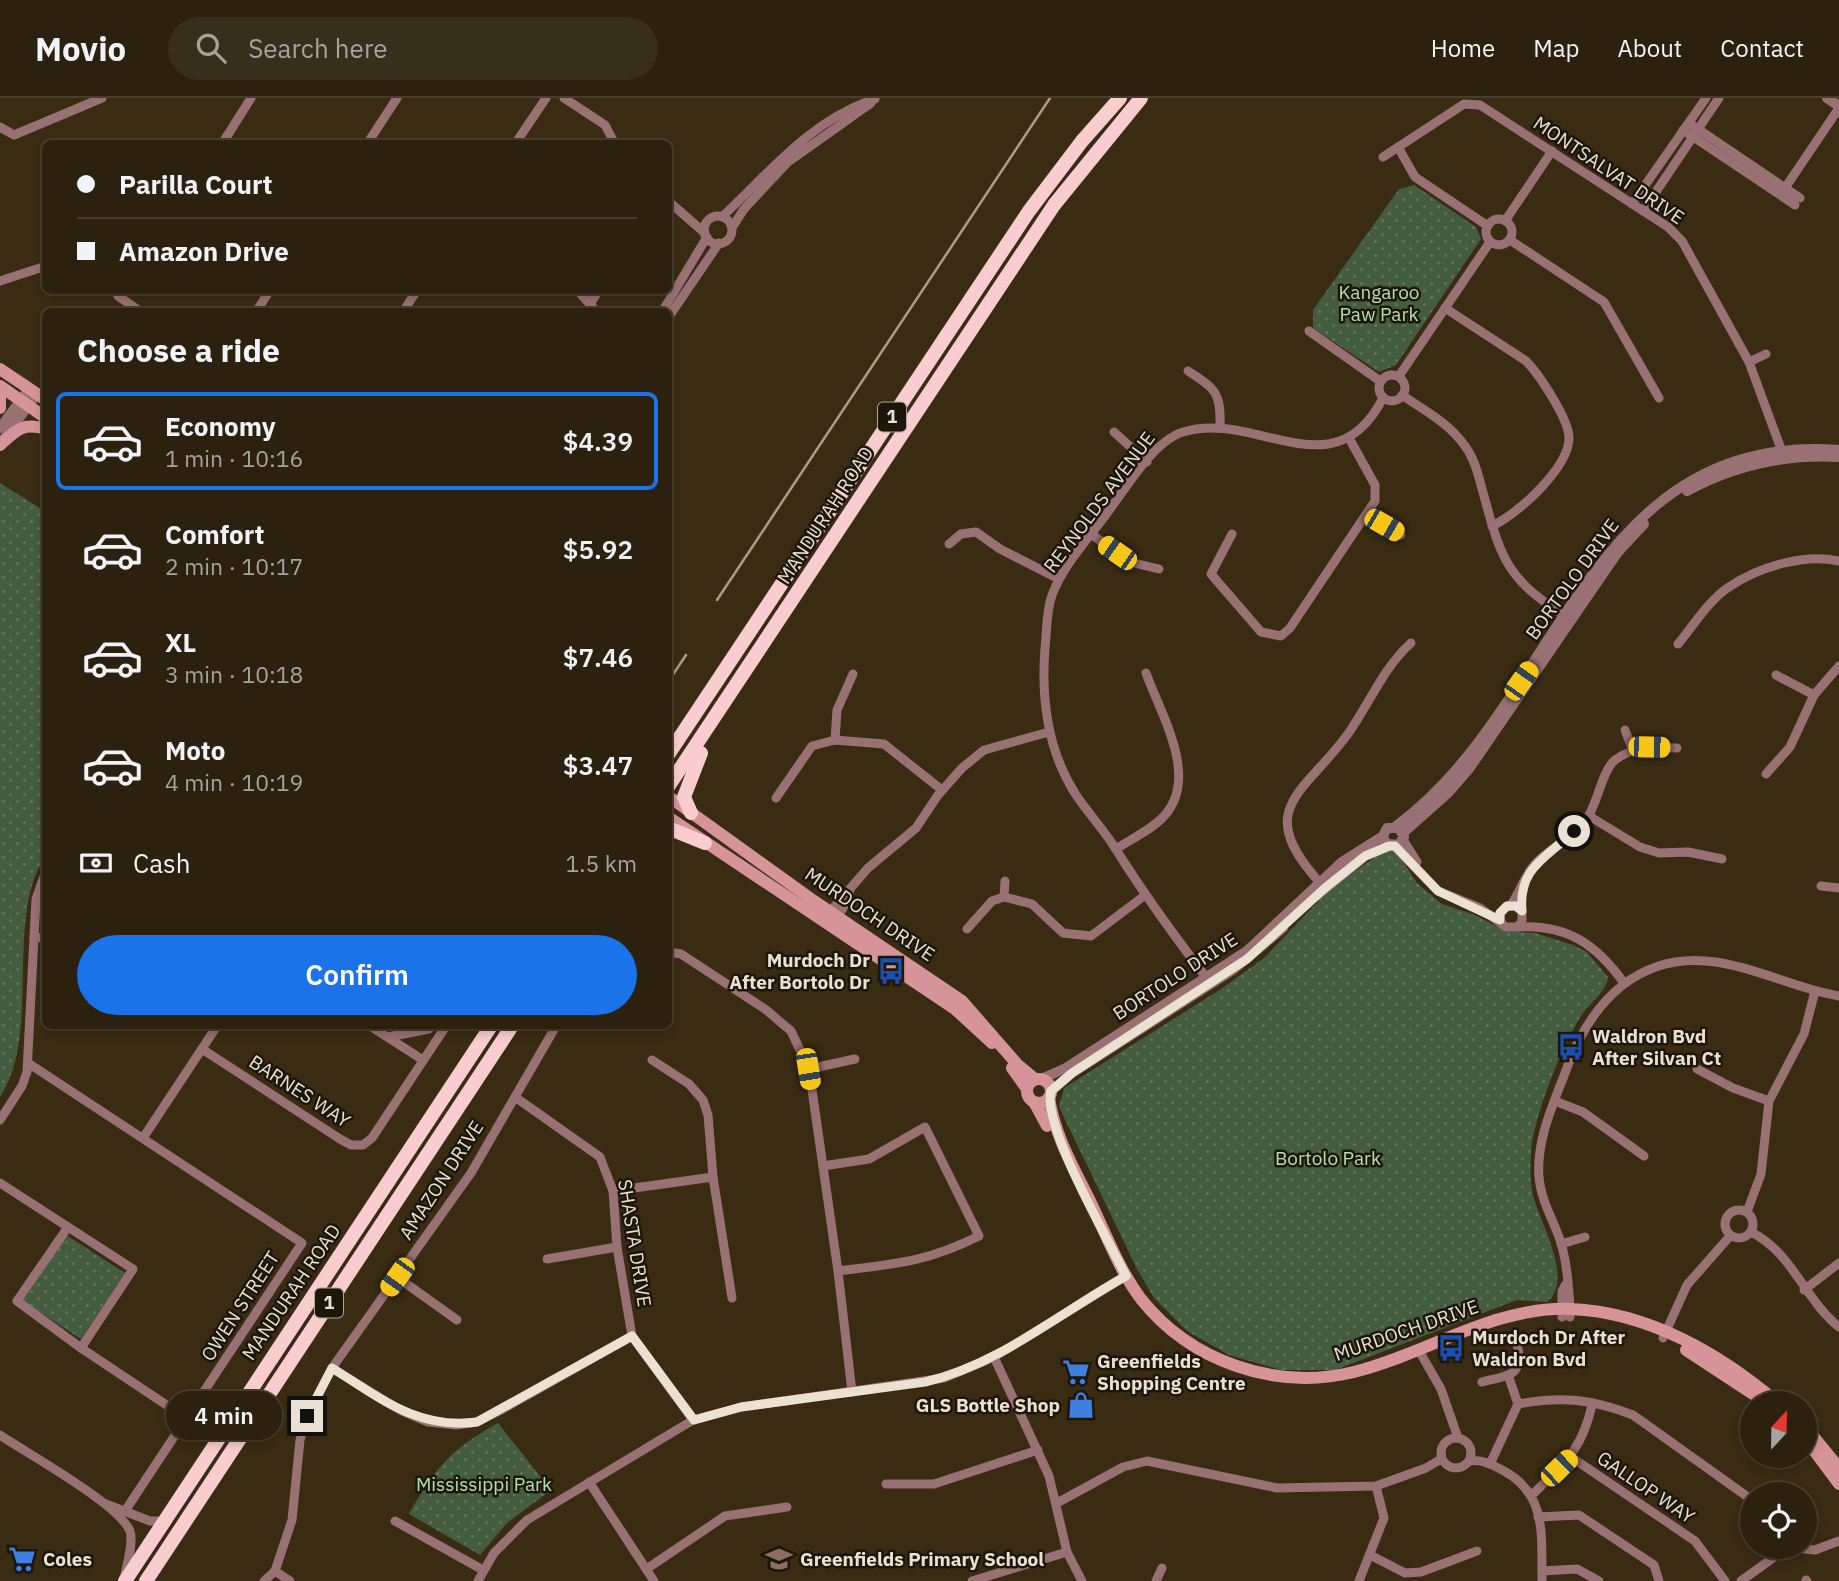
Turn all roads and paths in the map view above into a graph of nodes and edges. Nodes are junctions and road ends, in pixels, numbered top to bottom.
1 (102, 98) edge
2 (251, 98) edge
3 (397, 98) edge
4 (546, 98) edge
5 (564, 98) edge
6 (1120, 98) edge
7 (1141, 98) edge
8 (1706, 98) edge
9 (1719, 98) edge
10 (1827, 98) edge
11 (874, 99) edge
12 (1839, 107) edge
13 (0, 127) edge
14 (1686, 127) junction
15 (1695, 133) junction
16 (225, 140) edge
17 (370, 140) edge
18 (518, 140) edge
19 (613, 140) edge
20 (1398, 147) junction
21 (1552, 151) junction
22 (1383, 157) dead end
23 (778, 167) junction
24 (1782, 191) junction
25 (1798, 202) dead end
26 (672, 204) edge
27 (1632, 204) junction
28 (683, 211) junction
29 (1643, 211) junction
30 (722, 217) junction
31 (709, 220) junction
32 (1505, 221) junction
33 (733, 226) junction
34 (1488, 226) junction
35 (706, 235) junction
36 (1510, 240) junction
37 (1490, 242) junction
38 (719, 243) junction
39 (42, 267) edge
40 (0, 281) edge
41 (117, 294) edge
42 (581, 294) edge
43 (135, 308) edge
44 (593, 308) edge
45 (664, 308) edge
46 (1445, 308) junction
47 (672, 312) edge
48 (1309, 331) dead end
49 (1766, 354) dead end
50 (1749, 362) junction
51 (0, 369) edge
52 (1188, 370) dead end
53 (1399, 376) junction
54 (1380, 381) junction
55 (0, 388) edge
56 (37, 394) edge
57 (1402, 396) junction
58 (1383, 397) junction
59 (1659, 398) dead end
60 (23, 403) junction
61 (0, 408) edge
62 (42, 415) edge
63 (0, 428) edge
64 (42, 428) edge
65 (1220, 428) junction
66 (1114, 432) dead end
67 (1349, 438) junction
68 (0, 445) edge
69 (1839, 450) edge
70 (1783, 454) junction
71 (1839, 457) edge
72 (1147, 462) junction
73 (1366, 515) junction
74 (1492, 526) junction
75 (1091, 534) junction
76 (1232, 534) dead end
77 (1401, 536) dead end
78 (949, 544) dead end
79 (1839, 561) edge
80 (1160, 569) dead end
81 (1059, 579) junction
82 (1568, 618) junction
83 (1411, 643) dead end
84 (1678, 643) dead end
85 (1839, 666) edge
86 (1146, 673) dead end
87 (853, 674) dead end
88 (1776, 675) dead end
89 (1814, 695) junction
90 (721, 707) junction
91 (1625, 730) dead end
92 (1049, 732) junction
93 (835, 740) junction
94 (1677, 748) dead end
95 (672, 749) edge
96 (1633, 751) junction
97 (1766, 774) dead end
98 (672, 781) edge
99 (942, 790) junction
100 (776, 798) dead end
101 (672, 799) edge
102 (691, 813) junction
103 (1589, 816) junction
104 (672, 820) edge
105 (672, 830) edge
106 (1395, 838) junction
107 (705, 843) junction
108 (1116, 849) junction
109 (1722, 859) dead end
110 (42, 880) edge
111 (1005, 881) dead end
112 (1322, 885) junction
113 (1821, 886) dead end
114 (1839, 888) edge
115 (1521, 893) junction
116 (1144, 896) junction
117 (1004, 897) junction
118 (1507, 907) junction
119 (1480, 908) junction
120 (1522, 913) junction
121 (830, 919) junction
122 (1500, 920) junction
123 (1517, 927) junction
124 (1541, 927) junction
125 (967, 929) dead end
126 (34, 937) junction
127 (42, 938) edge
128 (672, 953) edge
129 (1209, 981) junction
130 (1624, 983) junction
131 (1815, 991) junction
132 (1839, 996) edge
133 (215, 1029) edge
134 (375, 1029) edge
135 (429, 1029) dead end
136 (444, 1029) edge
137 (489, 1029) edge
138 (510, 1029) edge
139 (554, 1029) edge
140 (388, 1037) junction
141 (202, 1049) junction
142 (855, 1059) dead end
143 (423, 1060) junction
144 (652, 1060) dead end
145 (29, 1063) junction
146 (808, 1069) junction
147 (1698, 1069) dead end
148 (1035, 1083) junction
149 (1050, 1094) junction
150 (515, 1097) junction
151 (1555, 1101) junction
152 (1769, 1101) junction
153 (1034, 1102) junction
154 (0, 1120) edge
155 (142, 1138) junction
156 (1644, 1156) dead end
157 (824, 1166) junction
158 (713, 1177) junction
159 (0, 1183) edge
160 (612, 1191) junction
161 (1747, 1212) junction
162 (68, 1227) junction
163 (1751, 1232) junction
164 (1730, 1236) junction
165 (1585, 1237) dead end
166 (1561, 1244) junction
167 (617, 1247) junction
168 (547, 1259) dead end
169 (1839, 1263) edge
170 (838, 1271) junction
171 (397, 1277) junction
172 (1123, 1278) junction
173 (1804, 1290) junction
174 (732, 1298) dead end
175 (1566, 1313) junction
176 (457, 1320) dead end
177 (1839, 1327) edge
178 (1665, 1335) junction
179 (632, 1336) junction
180 (1517, 1344) dead end
181 (81, 1348) junction
182 (1420, 1352) junction
183 (993, 1357) junction
184 (332, 1368) junction
185 (1508, 1375) junction
186 (1482, 1382) dead end
187 (1749, 1391) edge
188 (1762, 1391) edge
189 (852, 1392) junction
190 (1518, 1404) junction
191 (1592, 1405) junction
192 (187, 1418) junction
193 (694, 1420) junction
194 (0, 1435) edge
195 (1458, 1438) junction
196 (1817, 1441) edge
197 (1038, 1450) junction
198 (1817, 1454) edge
199 (1571, 1457) junction
200 (1441, 1459) junction
201 (1469, 1461) junction
202 (1490, 1464) junction
203 (1839, 1468) edge
204 (589, 1482) junction
205 (886, 1484) dead end
206 (1839, 1484) edge
207 (1376, 1486) junction
208 (1740, 1491) edge
209 (1533, 1494) junction
210 (1057, 1503) junction
211 (106, 1504) junction
212 (787, 1507) dead end
213 (125, 1511) junction
214 (1538, 1517) junction
215 (164, 1521) junction
216 (396, 1521) dead end
217 (1839, 1541) edge
218 (1817, 1549) edge
219 (1476, 1550) dead end
220 (1067, 1552) junction
221 (1370, 1555) junction
222 (1772, 1559) edge
223 (648, 1568) junction
224 (1163, 1568) dead end
225 (483, 1570) junction
226 (275, 1571) junction
227 (1542, 1576) edge
228 (124, 1581) edge
229 (146, 1581) edge
230 (264, 1581) edge
231 (290, 1581) edge
232 (478, 1581) edge
233 (654, 1581) edge
234 (972, 1581) edge
235 (1082, 1581) edge
236 (1156, 1581) edge
237 (1359, 1581) edge
238 (1599, 1581) edge
239 (1659, 1581) edge
240 (1725, 1581) edge
241 (1741, 1581) edge

1 - 13 street
2 - 16 street
3 - 17 street
4 - 18 street
5 - 19 street
6 - 95 highway, MANDURAH ROAD / 1
7 - 90 highway, MANDURAH ROAD / 1
8 - 14 street
9 - 15 street
10 - 12 street
11 - 23 street
12 - 24 street
14 - 15 street
14 - 27 street
15 - 24 street
15 - 29 street
20 - 21 street, MONTSALVAT DRIVE
20 - 22 street, MONTSALVAT DRIVE
20 - 34 street
21 - 27 street, MONTSALVAT DRIVE
21 - 32 street
23 - 30 street
23 - 33 street
24 - 25 street
26 - 28 street
27 - 29 street, MONTSALVAT DRIVE
28 - 31 street
28 - 35 street
29 - 50 street, MONTSALVAT DRIVE
30 - 31 street
30 - 33 street
31 - 35 street
32 - 34 street
32 - 36 street
33 - 38 street
34 - 37 street
35 - 38 street
35 - 45 street
36 - 37 street
36 - 59 street
37 - 46 street
38 - 47 street
39 - 40 street
41 - 43 street
42 - 44 street
46 - 53 street
46 - 74 street
48 - 54 street
49 - 50 street
50 - 70 street, MONTSALVAT DRIVE
51 - 56 main road
52 - 65 street
53 - 54 street
53 - 57 street
54 - 58 street
55 - 60 main road
55 - 61 main road
56 - 60 street
57 - 58 street
57 - 74 street
58 - 67 street
60 - 62 main road
60 - 63 street
60 - 68 street
64 - 68 main road
65 - 67 street, REYNOLDS AVENUE
65 - 72 street, REYNOLDS AVENUE
66 - 72 street
67 - 73 street
69 - 70 street, BORTOLO DRIVE
70 - 71 street, BORTOLO DRIVE
70 - 82 street, BORTOLO DRIVE
72 - 75 street, REYNOLDS AVENUE
73 - 76 street
73 - 77 street
74 - 82 street
75 - 80 street
75 - 81 street, REYNOLDS AVENUE
78 - 81 street
79 - 84 street
81 - 92 street, REYNOLDS AVENUE
82 - 106 street, BORTOLO DRIVE
83 - 112 street
85 - 89 street
86 - 108 street
87 - 93 street
88 - 89 street
89 - 97 street
90 - 98 highway, MANDURAH ROAD / 1
90 - 102 highway
91 - 96 street
92 - 99 street
92 - 108 street, REYNOLDS AVENUE
93 - 99 street
93 - 100 street
94 - 96 street
96 - 103 street
99 - 121 street
101 - 102 main road, MURDOCH DRIVE
102 - 121 main road, MURDOCH DRIVE
103 - 109 street
103 - 115 street
104 - 107 main road, MURDOCH DRIVE
105 - 107 highway
106 - 112 street, BORTOLO DRIVE
106 - 119 street
107 - 121 main road, MURDOCH DRIVE
108 - 116 street, REYNOLDS AVENUE
110 - 126 street
111 - 117 street
112 - 129 street, BORTOLO DRIVE
113 - 114 street
115 - 118 street
115 - 120 street
116 - 117 street
116 - 129 street, REYNOLDS AVENUE
117 - 125 street
118 - 119 street
118 - 120 street
118 - 122 street
119 - 122 street
120 - 123 street
120 - 124 street
121 - 148 main road, MURDOCH DRIVE
122 - 123 street
123 - 124 street
124 - 130 street
126 - 127 street
126 - 145 street
128 - 146 street
129 - 148 street, BORTOLO DRIVE
129 - 149 street, BORTOLO DRIVE
130 - 131 street
130 - 151 street
131 - 132 street
131 - 152 street
133 - 141 street
134 - 140 street
135 - 140 street
136 - 143 street
137 - 215 highway, MANDURAH ROAD / 1
138 - 229 highway, MANDURAH ROAD / 1
139 - 150 street, AMAZON DRIVE
140 - 143 street
141 - 143 street, BARNES WAY
141 - 155 street
142 - 146 street
144 - 158 street
145 - 154 street
145 - 155 street
146 - 157 street
147 - 152 street
148 - 149 main road, MURDOCH DRIVE
148 - 153 main road, MURDOCH DRIVE
149 - 153 main road
149 - 172 main road, MURDOCH DRIVE
150 - 160 street, SHASTA DRIVE
150 - 171 street, AMAZON DRIVE
151 - 156 street
151 - 166 street
152 - 161 street
153 - 172 main road, MURDOCH DRIVE
155 - 192 street, OWEN STREET
157 - 170 street
157 - 170 street
158 - 160 street
158 - 174 street
159 - 162 street
160 - 167 street, SHASTA DRIVE
161 - 163 street
161 - 164 street
162 - 181 street
162 - 181 street
163 - 164 street
163 - 173 street
164 - 178 street
165 - 166 street
166 - 175 street
167 - 168 street
167 - 179 street, SHASTA DRIVE
169 - 173 street
170 - 189 street
171 - 176 street
171 - 184 street, AMAZON DRIVE
172 - 182 main road, MURDOCH DRIVE
172 - 183 street
173 - 177 street
175 - 178 main road, MURDOCH DRIVE
175 - 182 main road, MURDOCH DRIVE
178 - 187 main road, MURDOCH DRIVE
178 - 188 main road, MURDOCH DRIVE
179 - 184 street
179 - 193 street, SHASTA DRIVE
180 - 185 street
181 - 192 street
182 - 195 street
183 - 189 street
183 - 197 street
184 - 226 street, AMAZON DRIVE
185 - 186 street
185 - 190 street
189 - 193 street
190 - 191 street
190 - 202 street
191 - 199 street
191 - 208 street
192 - 213 street, OWEN STREET
193 - 204 street
194 - 211 street
195 - 200 street
195 - 201 street
196 - 203 main road
197 - 205 street
197 - 210 street
198 - 206 main road
199 - 209 street
199 - 240 street, GALLOP WAY
200 - 201 street
200 - 207 street
201 - 202 street
202 - 209 street
204 - 223 street
204 - 225 street
207 - 210 street
207 - 221 street
209 - 214 street
210 - 220 street
211 - 213 street
211 - 228 street
212 - 223 street
213 - 215 street
214 - 227 street
214 - 239 street
215 - 228 highway, MANDURAH ROAD / 1
216 - 225 street
217 - 218 street
219 - 221 street
220 - 234 street
220 - 235 street
221 - 237 street
222 - 241 street
223 - 233 street
224 - 236 street
225 - 232 street
226 - 230 street, AMAZON DRIVE
226 - 231 street
227 - 238 street

